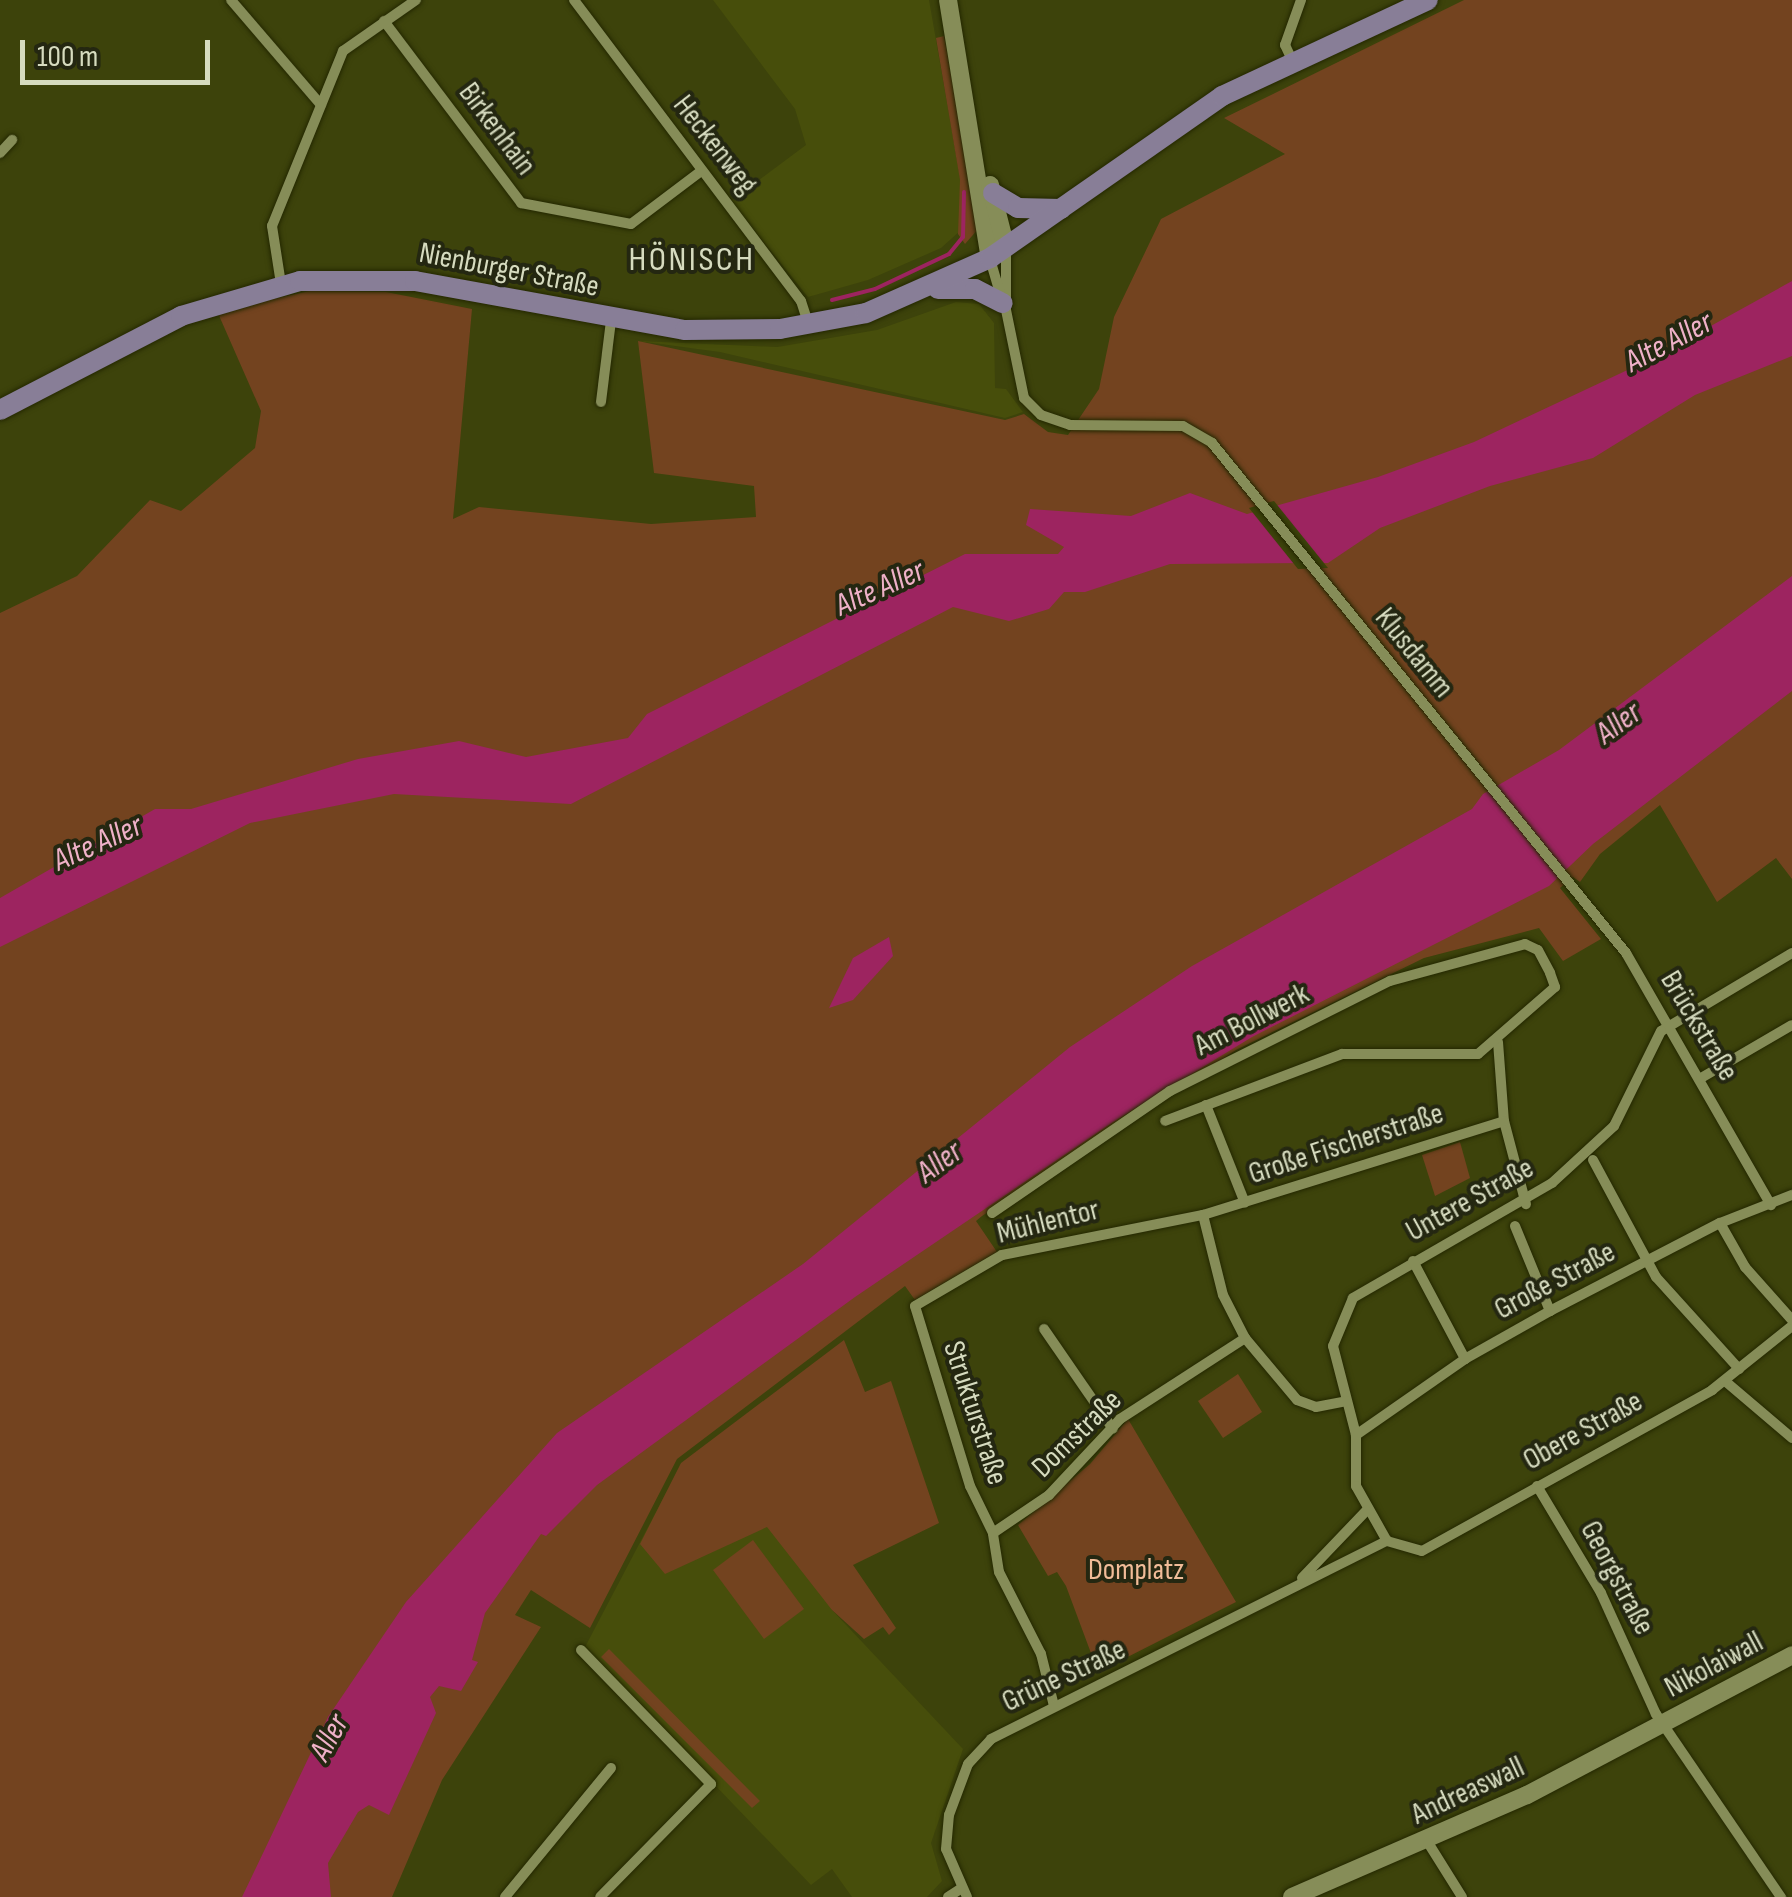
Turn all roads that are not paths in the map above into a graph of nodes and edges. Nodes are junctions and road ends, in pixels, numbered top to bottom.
1 (231, 0) edge
2 (416, 0) edge
3 (574, 0) edge
4 (948, 0) edge
5 (1301, 0) edge
6 (1428, 0) edge
7 (384, 21) junction
8 (1293, 62) junction
9 (321, 105) junction
10 (12, 140) dead end
11 (0, 153) edge
12 (979, 162) junction
13 (701, 171) junction
14 (993, 193) junction
15 (1063, 209) junction
16 (998, 253) junction
17 (280, 284) junction
18 (931, 289) junction
19 (1005, 306) junction
20 (611, 320) junction
21 (809, 326) junction
22 (602, 402) dead end
23 (0, 410) edge
24 (1568, 884) joint
25 (1792, 953) edge
26 (1671, 1023) junction
27 (1792, 1025) edge
28 (1498, 1042) junction
29 (1701, 1078) junction
30 (1206, 1105) junction
31 (1165, 1121) dead end
32 (1504, 1121) junction
33 (1592, 1160) dead end
34 (1792, 1195) edge
35 (1245, 1203) junction
36 (1526, 1204) junction
37 (1770, 1205) junction
38 (992, 1213) dead end
39 (1203, 1215) junction
40 (1720, 1223) junction
41 (1515, 1226) dead end
42 (1646, 1260) junction
43 (1413, 1262) junction
44 (915, 1306) joint
45 (1550, 1312) junction
46 (1792, 1323) edge
47 (1044, 1329) dead end
48 (1245, 1338) junction
49 (1465, 1358) junction
50 (1739, 1369) junction
51 (1724, 1381) junction
52 (1346, 1401) junction
53 (1113, 1429) junction
54 (1356, 1435) junction
55 (1792, 1438) edge
56 (1536, 1486) junction
57 (1366, 1511) junction
58 (993, 1533) junction
59 (1387, 1541) junction
60 (1302, 1578) junction
61 (582, 1650) dead end
62 (1792, 1655) edge
63 (1054, 1706) junction
64 (1662, 1724) junction
65 (610, 1768) dead end
66 (1427, 1841) junction
67 (964, 1892) edge
68 (508, 1896) edge
69 (600, 1897) edge
70 (948, 1897) edge
71 (1292, 1897) edge
72 (1462, 1897) edge
73 (1780, 1897) edge

1 - 9 street
2 - 7 street
3 - 13 street, Heckenweg
4 - 12 main road
5 - 8 street
6 - 8 main road, Nienburger Straße
7 - 9 street
7 - 13 street, Birkenhain
8 - 15 main road, Nienburger Straße
9 - 17 street
10 - 11 street
12 - 14 main road
12 - 16 main road
13 - 21 street, Heckenweg
14 - 15 main road
14 - 16 main road
15 - 16 main road, Nienburger Straße
16 - 18 main road, Nienburger Straße
16 - 19 street
16 - 19 street
17 - 20 main road, Nienburger Straße
17 - 23 main road, Nienburger Straße
18 - 19 main road
18 - 21 main road, Nienburger Straße
19 - 24 street, Klusdamm
20 - 21 main road, Nienburger Straße
20 - 22 street
24 - 26 street, Brückstraße
25 - 26 street
26 - 29 street, Brückstraße
26 - 36 street, Untere Straße
27 - 29 street
28 - 30 street
28 - 32 street
28 - 38 street, Am Bollwerk
29 - 37 street, Brückstraße
30 - 31 street
30 - 35 street
32 - 35 street, Große Fischerstraße
32 - 36 street
33 - 42 street
34 - 37 street, Große Straße
35 - 39 street, Große Fischerstraße
36 - 43 street, Untere Straße
37 - 40 street, Große Straße
39 - 44 street, Mühlentor
39 - 48 street
40 - 42 street, Große Straße
40 - 46 street
41 - 45 street
42 - 45 street, Große Straße
42 - 50 street
43 - 49 street
43 - 52 street, Untere Straße
44 - 58 street, Strukturstraße
45 - 49 street, Große Straße
46 - 50 street, Obere Straße
47 - 53 street
48 - 52 street
48 - 53 street, Domstraße
49 - 54 street, Große Straße
50 - 51 street, Obere Straße
51 - 55 street
51 - 56 street, Obere Straße
52 - 54 street
53 - 58 street, Domstraße
54 - 57 street
56 - 59 street, Obere Straße
56 - 64 street, Georgstraße
57 - 59 street
57 - 60 street
58 - 63 street, Strukturstraße
59 - 60 street
60 - 63 street, Grüne Straße
61 - 69 street
62 - 64 main road, Nikolaiwall
63 - 67 street, Grüne Straße
64 - 66 main road, Andreaswall
64 - 73 street, Georgstraße
65 - 68 street
66 - 71 main road, Andreaswall
66 - 72 street
67 - 70 street

